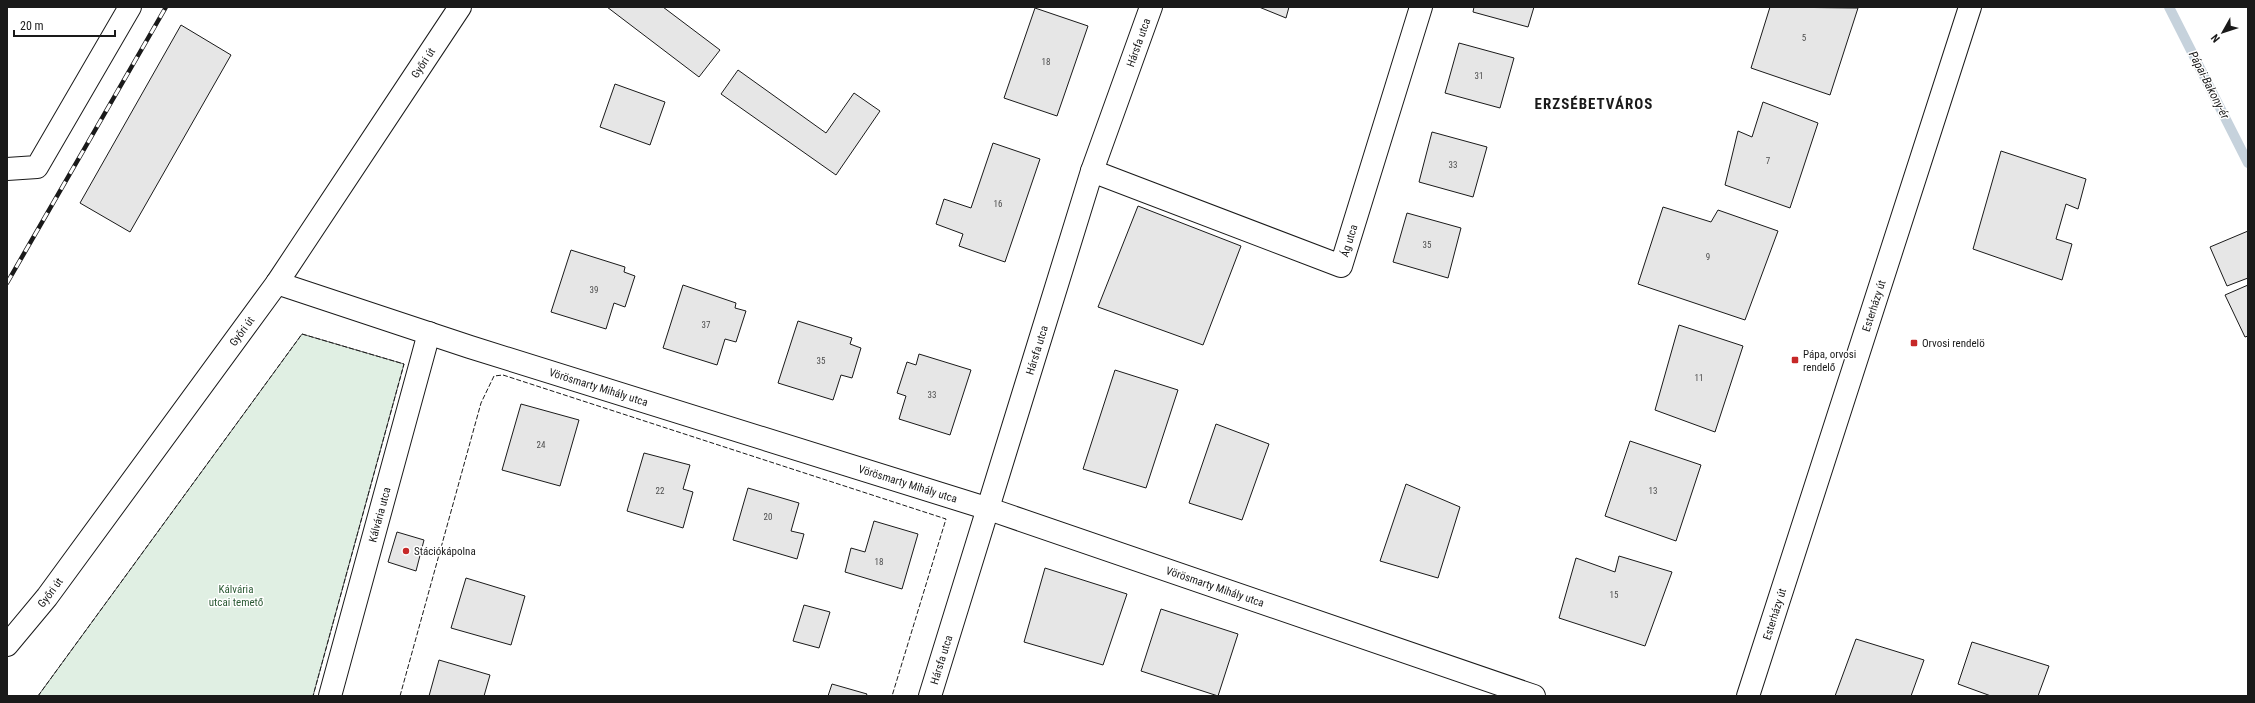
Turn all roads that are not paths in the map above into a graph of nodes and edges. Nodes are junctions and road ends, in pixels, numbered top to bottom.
1 (130, 7) edge
2 (460, 7) edge
3 (1151, 7) edge
4 (1421, 7) edge
5 (1970, 7) edge
6 (7, 169) edge
7 (1092, 171) junction
8 (277, 283) junction
9 (429, 333) junction
10 (989, 509) junction
11 (7, 644) edge
12 (330, 696) edge
13 (930, 696) edge
14 (1534, 696) edge
15 (1748, 696) edge

1 - 6 street
2 - 8 street, Győri út
3 - 7 street, Hársfa utca
4 - 7 street, Ág utca
5 - 15 street, Esterházy út
7 - 10 street, Hársfa utca
8 - 9 street, Vörösmarty Mihály utca
8 - 11 street, Győri út
9 - 10 street, Vörösmarty Mihály utca
9 - 12 street, Kálvária utca
10 - 13 street, Hársfa utca
10 - 14 street, Vörösmarty Mihály utca

